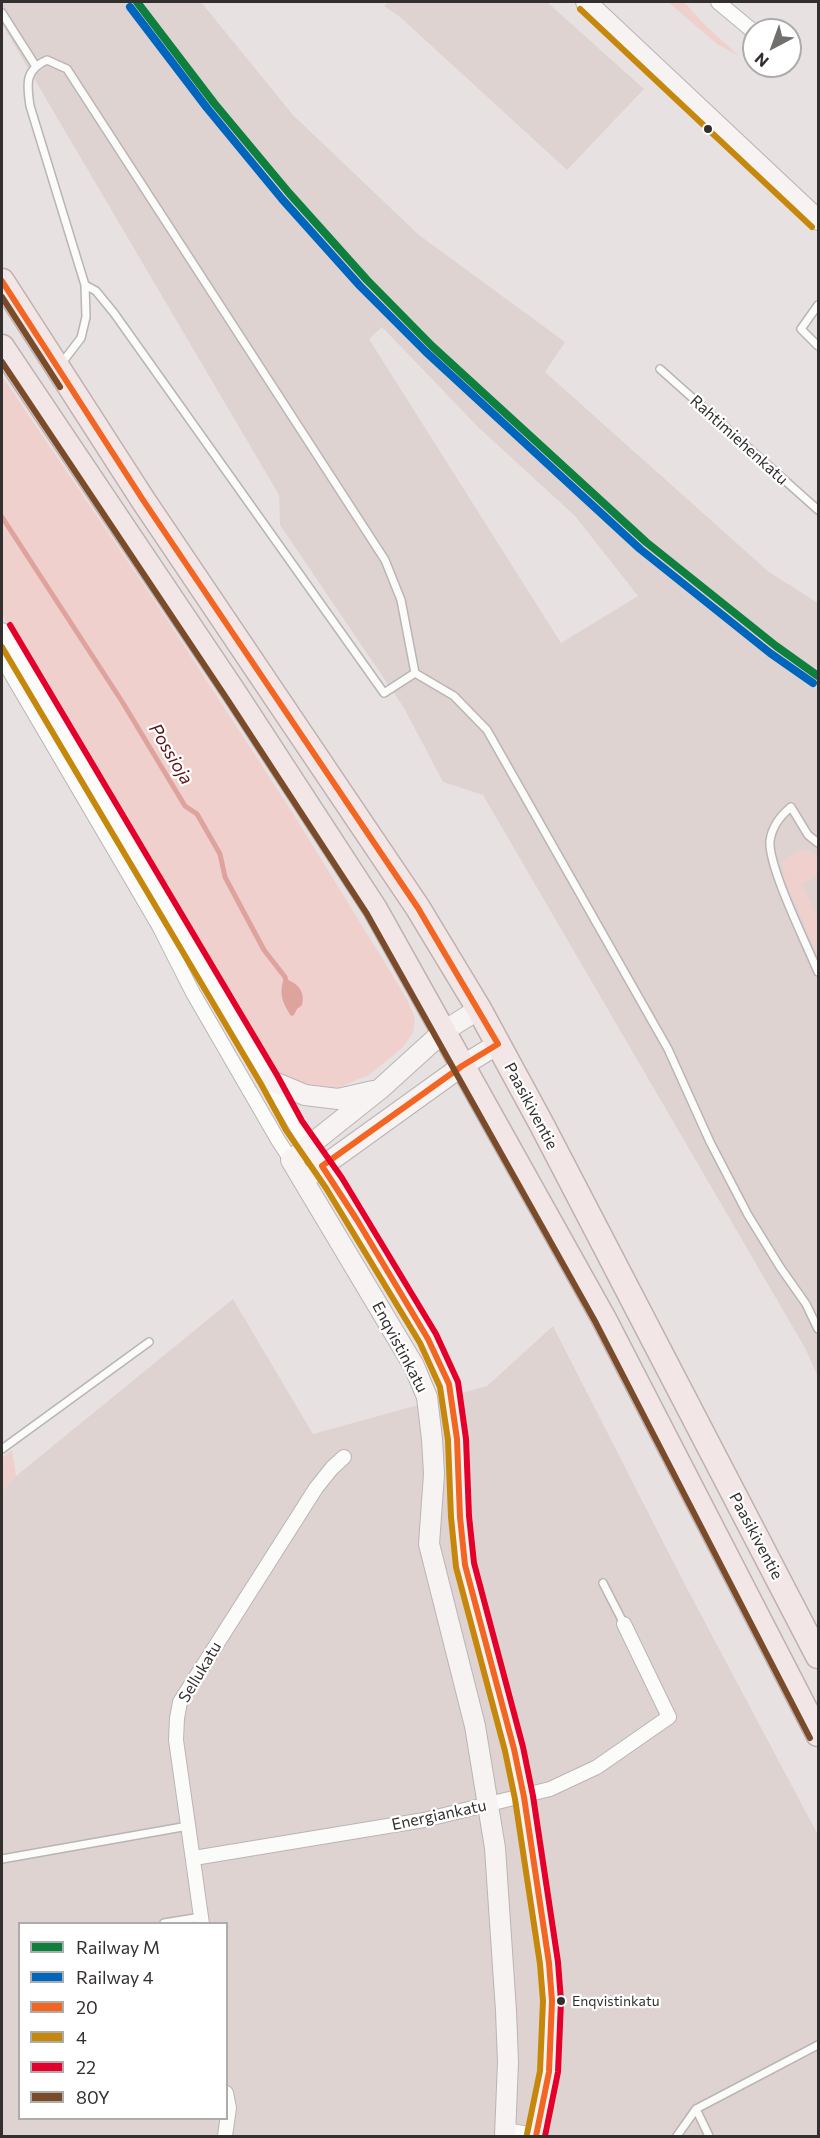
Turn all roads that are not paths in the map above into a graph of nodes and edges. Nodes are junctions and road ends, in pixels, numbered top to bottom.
1 (586, 2) edge
2 (718, 2) edge
3 (2, 13) edge
4 (742, 22) edge
5 (35, 65) junction
6 (819, 220) edge
7 (2, 281) edge
8 (85, 285) junction
9 (819, 305) edge
10 (2, 346) edge
11 (819, 346) edge
12 (58, 368) junction
13 (660, 369) dead end
14 (819, 510) edge
15 (2, 630) edge
16 (2, 658) edge
17 (414, 673) junction
18 (819, 843) edge
19 (819, 972) edge
20 (479, 1009) junction
21 (444, 1031) junction
22 (498, 1044) junction
23 (462, 1066) junction
24 (269, 1080) junction
25 (378, 1090) junction
26 (308, 1146) junction
27 (291, 1160) junction
28 (322, 1166) junction
29 (304, 1179) junction
30 (819, 1329) edge
31 (149, 1342) dead end
32 (2, 1449) edge
33 (344, 1457) dead end
34 (603, 1583) dead end
35 (624, 1624) joint
36 (819, 1656) edge
37 (819, 1734) edge
38 (524, 1797) junction
39 (488, 1804) junction
40 (189, 1826) junction
41 (194, 1858) junction
42 (2, 1859) edge
43 (201, 1920) edge
44 (176, 1922) edge
45 (819, 2045) edge
46 (696, 2109) junction
47 (227, 2120) edge
48 (505, 2133) edge
49 (225, 2136) edge
50 (537, 2136) edge
51 (677, 2136) edge
52 (709, 2136) edge

1 - 6 main road
2 - 4 street
3 - 5 lane
5 - 8 lane
5 - 17 lane
7 - 12 highway, Paasikiventie
8 - 12 lane
8 - 17 lane
9 - 11 lane
10 - 21 highway
12 - 20 highway, Paasikiventie
13 - 14 lane, Rahtimiehenkatu
15 - 24 street
16 - 27 street
17 - 30 lane
18 - 19 lane
20 - 21 main road
20 - 22 highway, Paasikiventie
21 - 23 highway
21 - 25 main road
22 - 23 main road
22 - 36 highway, Paasikiventie
23 - 28 main road
23 - 37 highway
24 - 25 main road
24 - 26 street
25 - 26 main road
26 - 27 main road
26 - 28 main road, Enqvistinkatu
27 - 29 main road, Enqvistinkatu
28 - 29 main road
28 - 38 main road, Enqvistinkatu
29 - 39 main road, Enqvistinkatu
31 - 32 lane
33 - 40 street, Sellukatu
34 - 35 lane
35 - 38 street, Energiankatu
38 - 39 street, Energiankatu
38 - 50 main road, Enqvistinkatu
39 - 41 street, Energiankatu
39 - 48 main road, Enqvistinkatu
40 - 41 street, Sellukatu
40 - 42 lane
41 - 43 street, Sellukatu
43 - 44 lane
45 - 46 lane
46 - 51 lane
46 - 52 lane
47 - 49 street
48 - 50 street

